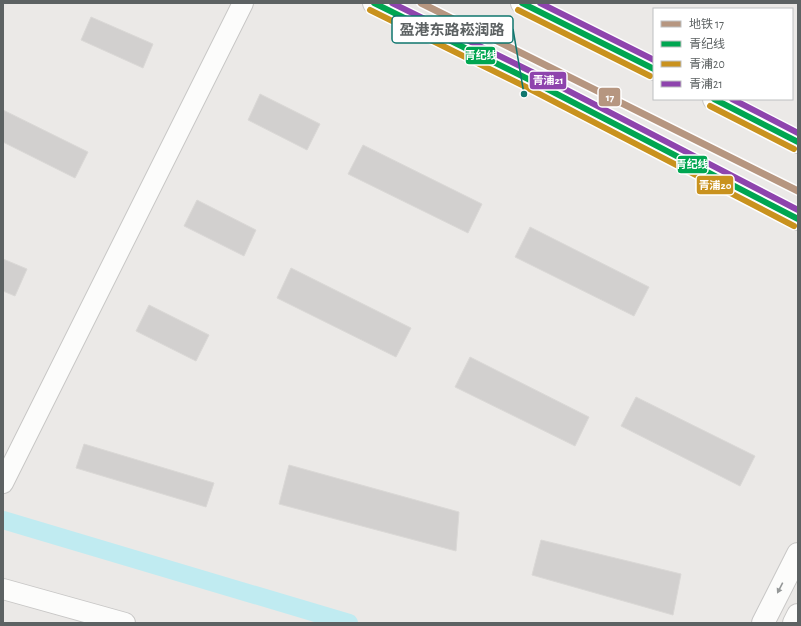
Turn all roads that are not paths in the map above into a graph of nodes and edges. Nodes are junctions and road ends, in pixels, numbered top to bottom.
1 (242, 3) edge
2 (374, 3) edge
3 (522, 3) edge
4 (653, 68) edge
5 (716, 100) edge
6 (798, 142) edge
7 (798, 220) edge
8 (3, 483) edge
9 (798, 554) edge
10 (3, 589) edge
11 (798, 614) edge
12 (124, 623) edge
13 (763, 623) edge
14 (794, 623) edge

1 - 8 street
2 - 7 main road
3 - 4 main road
5 - 6 main road
9 -> 13 main road
10 - 12 street
11 - 14 main road

